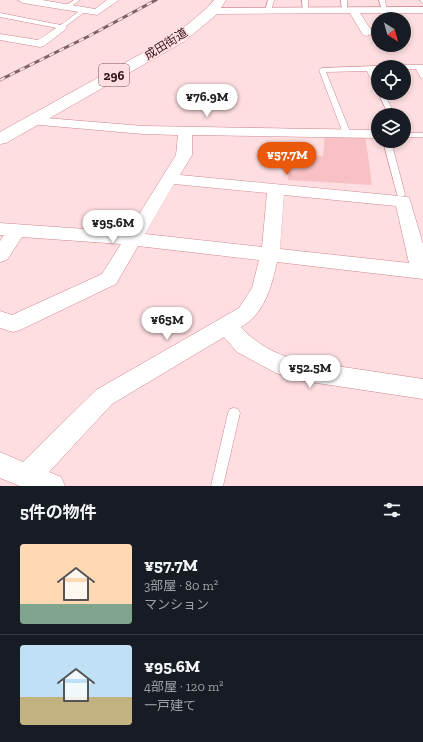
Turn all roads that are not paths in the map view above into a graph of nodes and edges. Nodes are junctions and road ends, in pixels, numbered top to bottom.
1 (77, 0) edge
2 (114, 0) edge
3 (271, 0) edge
4 (31, 1) edge
5 (216, 5) edge
6 (305, 5) edge
7 (384, 5) edge
8 (67, 7) junction
9 (347, 7) edge
10 (84, 10) junction
11 (423, 10) edge
12 (268, 11) junction
13 (0, 15) edge
14 (62, 27) junction
15 (367, 33) dead end
16 (0, 37) edge
17 (420, 67) edge
18 (369, 69) joint
19 (371, 73) edge
20 (423, 77) edge
21 (34, 120) junction
22 (185, 131) junction
23 (347, 134) junction
24 (371, 134) edge
25 (411, 135) edge
26 (423, 135) edge
27 (0, 139) edge
28 (390, 148) edge
29 (169, 179) junction
30 (276, 189) junction
31 (401, 194) dead end
32 (9, 230) edge
33 (133, 239) junction
34 (270, 254) junction
35 (0, 255) edge
36 (422, 272) edge
37 (0, 318) edge
38 (227, 326) junction
39 (423, 389) edge
40 (234, 413) dead end
41 (0, 465) edge
42 (27, 476) junction
43 (52, 486) edge
44 (217, 486) edge

1 - 8 lane
2 - 10 street
3 - 12 lane
4 - 8 street
5 - 12 street
5 - 21 highway, 成田街道 / 296
6 - 9 street
6 - 12 street
7 - 9 street
7 - 11 street
8 - 10 street
9 - 15 street
10 - 14 lane
13 - 14 lane
14 - 16 street
17 - 20 lane
18 - 19 lane
18 - 23 lane
21 - 22 street
21 - 27 highway, 成田街道 / 296
22 - 23 street
22 - 29 street
23 - 24 street
25 - 26 lane
28 - 31 lane
29 - 30 street
29 - 33 street
30 - 34 street
30 - 36 street
32 - 33 street
32 - 35 street
33 - 34 street
33 - 37 street
34 - 36 street
34 - 38 street
38 - 39 street
38 - 42 street
40 - 44 lane
41 - 42 street
42 - 43 street

